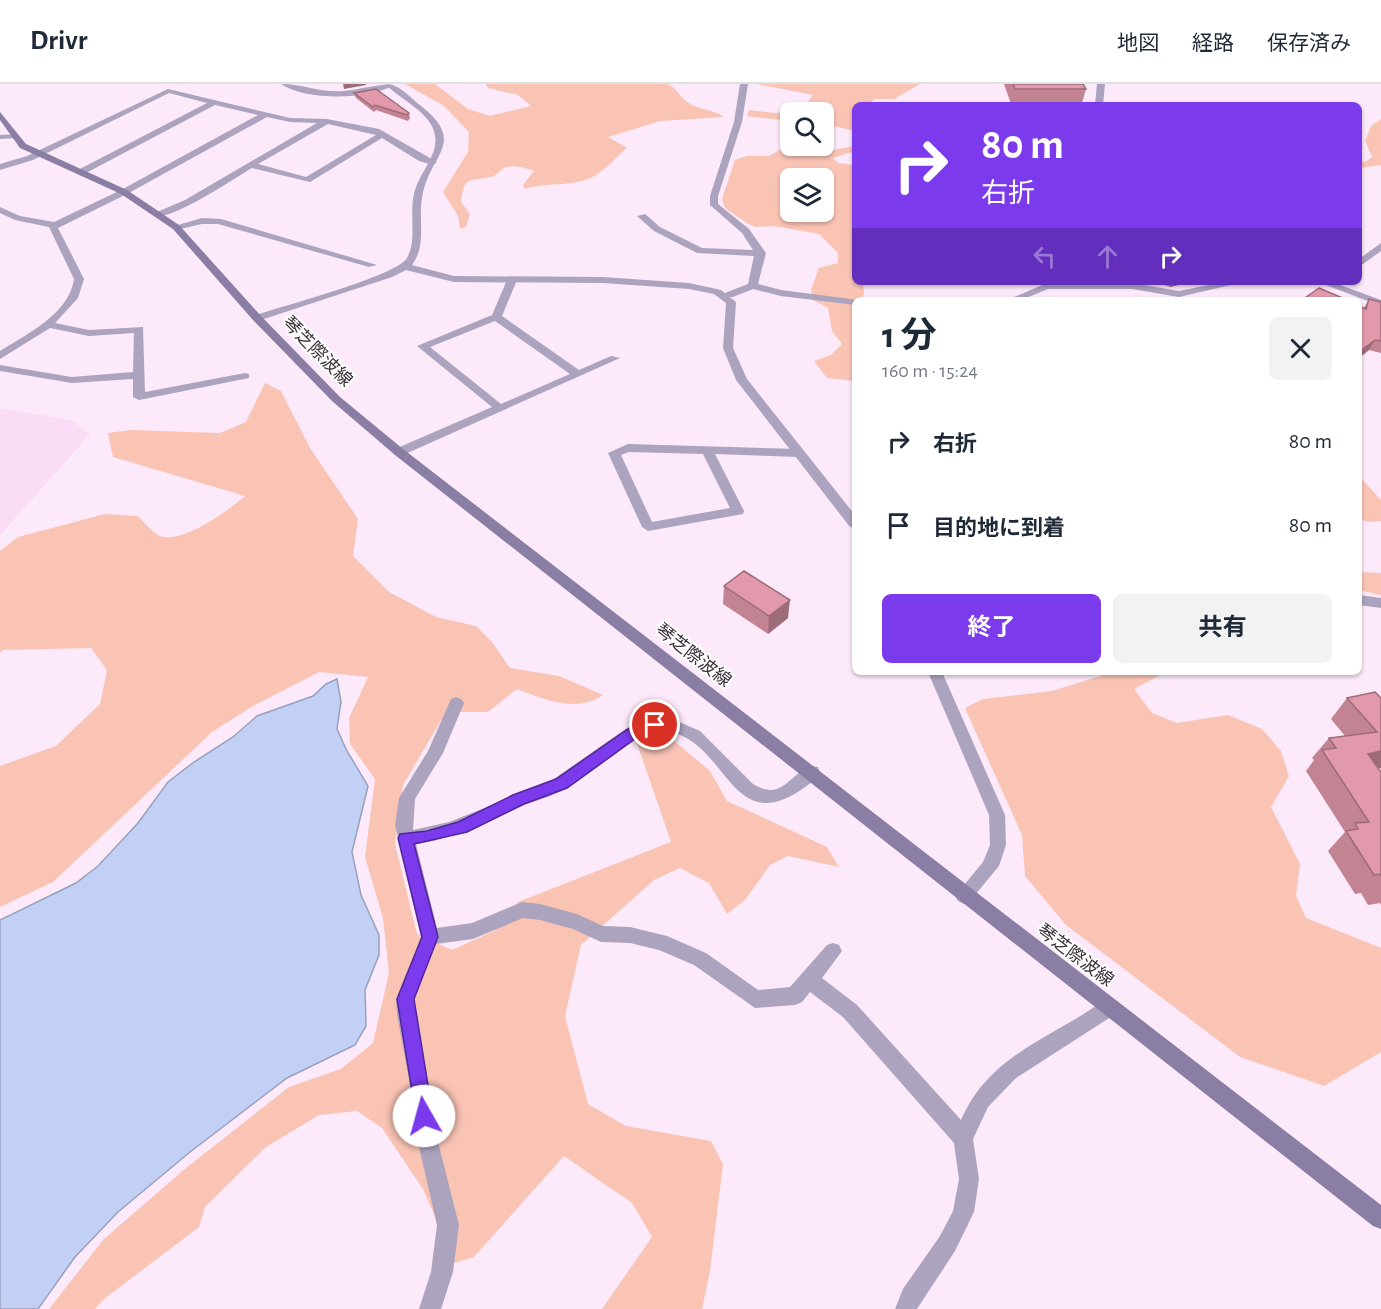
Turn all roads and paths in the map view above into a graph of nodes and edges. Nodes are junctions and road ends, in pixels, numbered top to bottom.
1 (285, 84) edge
2 (390, 84) edge
3 (744, 84) edge
4 (1101, 84) edge
5 (214, 102) junction
6 (1099, 102) edge
7 (0, 114) edge
8 (264, 115) junction
9 (327, 121) junction
10 (383, 134) junction
11 (7, 136) edge
12 (38, 154) junction
13 (433, 162) junction
14 (251, 165) junction
15 (0, 167) edge
16 (81, 172) junction
17 (124, 192) junction
18 (0, 210) edge
19 (160, 214) junction
20 (642, 216) dead end
21 (55, 225) junction
22 (176, 226) junction
23 (1380, 249) edge
24 (760, 252) junction
25 (1362, 262) edge
26 (372, 265) dead end
27 (405, 266) junction
28 (513, 280) junction
29 (1047, 285) edge
30 (1047, 285) edge
31 (1224, 285) edge
32 (1340, 285) edge
33 (752, 286) junction
34 (729, 295) junction
35 (1018, 297) edge
36 (852, 302) edge
37 (1381, 303) edge
38 (496, 316) junction
39 (257, 318) junction
40 (48, 325) junction
41 (0, 356) edge
42 (615, 358) dead end
43 (0, 368) edge
44 (576, 373) junction
45 (137, 375) junction
46 (245, 376) dead end
47 (498, 407) junction
48 (399, 452) junction
49 (708, 452) junction
50 (799, 453) junction
51 (852, 520) edge
52 (1362, 600) edge
53 (1381, 603) edge
54 (936, 675) edge
55 (456, 703) dead end
56 (812, 772) junction
57 (405, 838) junction
58 (964, 896) junction
59 (430, 937) junction
60 (833, 951) dead end
61 (809, 980) junction
62 (1110, 1007) junction
63 (963, 1138) junction
64 (1381, 1218) edge
65 (430, 1309) edge
66 (906, 1309) edge

1 - 2 street
2 - 13 street
3 - 24 street
4 - 6 street
5 - 8 street
5 - 12 street
5 - 16 street
7 - 11 main road, 琴芝際波線
8 - 9 street
8 - 17 street
9 - 10 street
9 - 14 street
10 - 13 street
10 - 14 street
11 - 12 main road, 琴芝際波線
12 - 15 street
12 - 16 main road, 琴芝際波線
13 - 27 street
14 - 19 street
16 - 17 main road, 琴芝際波線
17 - 19 main road, 琴芝際波線
17 - 21 street
18 - 21 street
19 - 22 main road, 琴芝際波線
20 - 24 street
21 - 40 street
22 - 26 street
22 - 39 main road, 琴芝際波線
23 - 25 street
24 - 33 street
27 - 28 street
27 - 39 street
28 - 34 street
28 - 38 street
29 - 31 street
30 - 35 street
32 - 37 street
33 - 34 street
33 - 36 street
34 - 50 street
38 - 44 street
38 - 47 street
39 - 48 main road, 琴芝際波線
40 - 41 street
40 - 45 street
42 - 44 street
43 - 45 street
44 - 47 street
45 - 46 street
47 - 48 street
48 - 56 main road, 琴芝際波線
49 - 49 street
49 - 50 street
50 - 51 street
52 - 53 street
54 - 58 street
55 - 57 street
56 - 57 street
56 - 58 main road, 琴芝際波線
57 - 59 street
58 - 62 main road, 琴芝際波線
59 - 61 street
59 - 65 street
60 - 61 street
61 - 63 street
62 - 63 street
62 - 64 main road, 琴芝際波線
63 - 66 street

